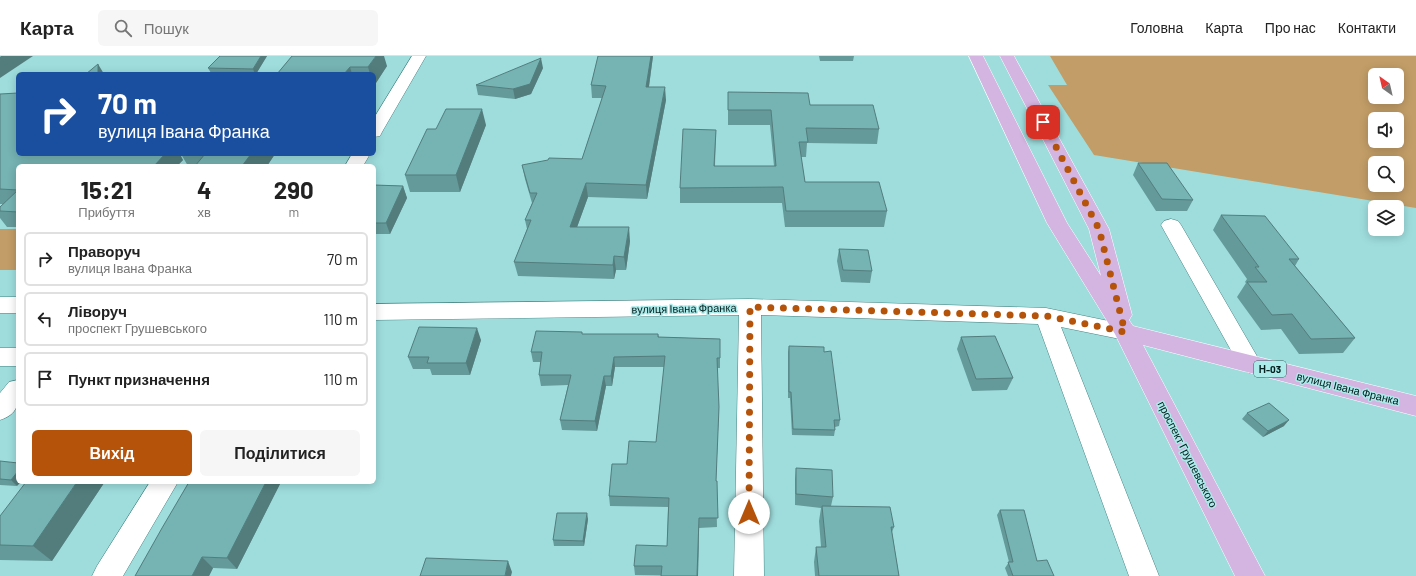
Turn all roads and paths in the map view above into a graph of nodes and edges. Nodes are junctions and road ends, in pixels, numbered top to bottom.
1 (419, 56) edge
2 (976, 56) edge
3 (1007, 56) edge
4 (376, 129) edge
5 (1171, 225) dead end
6 (0, 305) edge
7 (16, 306) edge
8 (750, 307) junction
9 (376, 312) edge
10 (1046, 316) junction
11 (1125, 332) junction
12 (0, 357) edge
13 (16, 357) edge
14 (1250, 364) junction
15 (16, 391) edge
16 (1416, 406) edge
17 (0, 410) edge
18 (163, 484) edge
19 (107, 576) edge
20 (749, 576) edge
21 (1144, 576) edge
22 (1250, 576) edge

1 - 4 street
2 - 11 main road, проспект Грушевського
3 - 11 main road, проспект Грушевського
5 - 14 street
6 - 7 street
8 - 9 street, вулиця Івана Франка
8 - 10 street, вулиця Івана Франка
8 - 20 street
10 - 11 street, вулиця Івана Франка
10 - 21 street
11 - 14 main road, вулиця Івана Франка / Н-03
11 - 22 main road, проспект Грушевського
12 - 13 street
14 - 16 main road, вулиця Івана Франка / Н-03
15 - 17 street
18 - 19 street

